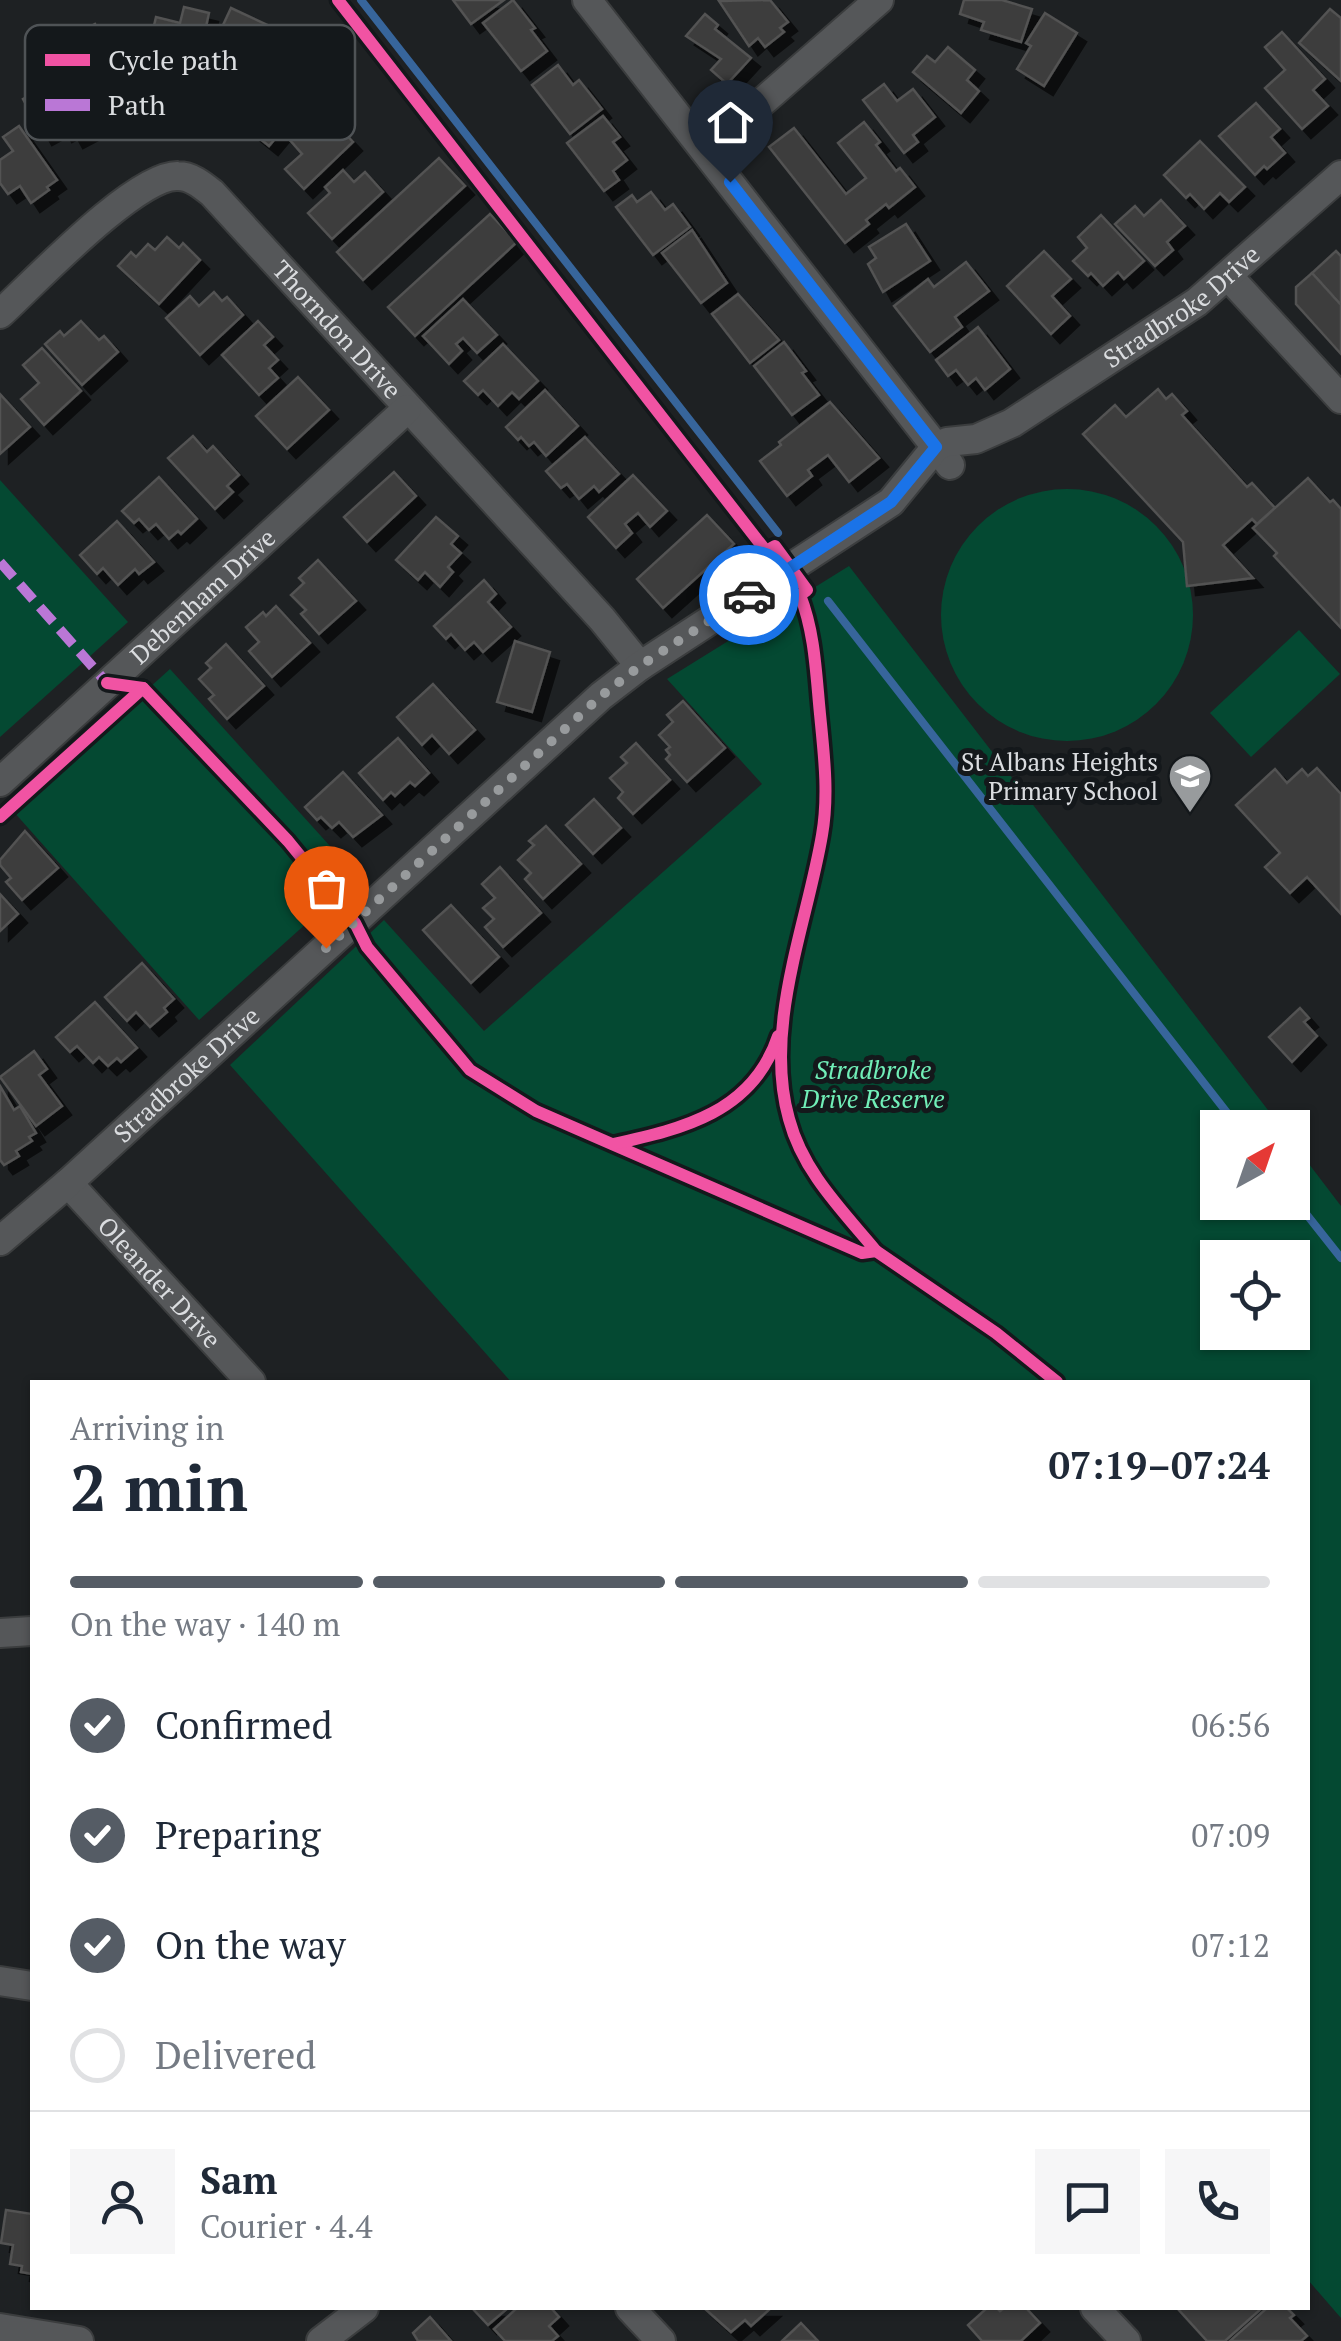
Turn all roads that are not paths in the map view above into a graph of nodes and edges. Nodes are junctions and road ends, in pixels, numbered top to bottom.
1 (587, 0) edge
2 (879, 0) edge
3 (706, 151) junction
4 (1341, 175) edge
5 (1229, 277) junction
6 (0, 314) edge
7 (1341, 399) edge
8 (407, 409) junction
9 (943, 456) junction
10 (640, 666) junction
11 (0, 782) edge
12 (68, 1183) junction
13 (0, 1241) edge
14 (249, 1380) edge
15 (30, 1630) edge
16 (0, 1633) edge
17 (0, 1981) edge
18 (30, 1986) edge
19 (361, 2310) edge
20 (632, 2310) edge
21 (1097, 2310) edge
22 (0, 2328) edge
23 (79, 2341) edge
24 (321, 2341) edge
25 (661, 2341) edge
26 (1126, 2341) edge

1 - 3 street
2 - 3 street
3 - 9 street
4 - 5 street, Stradbroke Drive
5 - 7 street
5 - 9 street, Stradbroke Drive
6 - 8 street, Thorndon Drive
8 - 10 street, Thorndon Drive
8 - 11 street, Debenham Drive
9 - 10 street, Stradbroke Drive
10 - 12 street, Stradbroke Drive
12 - 13 street, Stradbroke Drive
12 - 14 street, Oleander Drive
15 - 16 street
17 - 18 street
19 - 24 street
20 - 25 street
21 - 26 street
22 - 23 street

